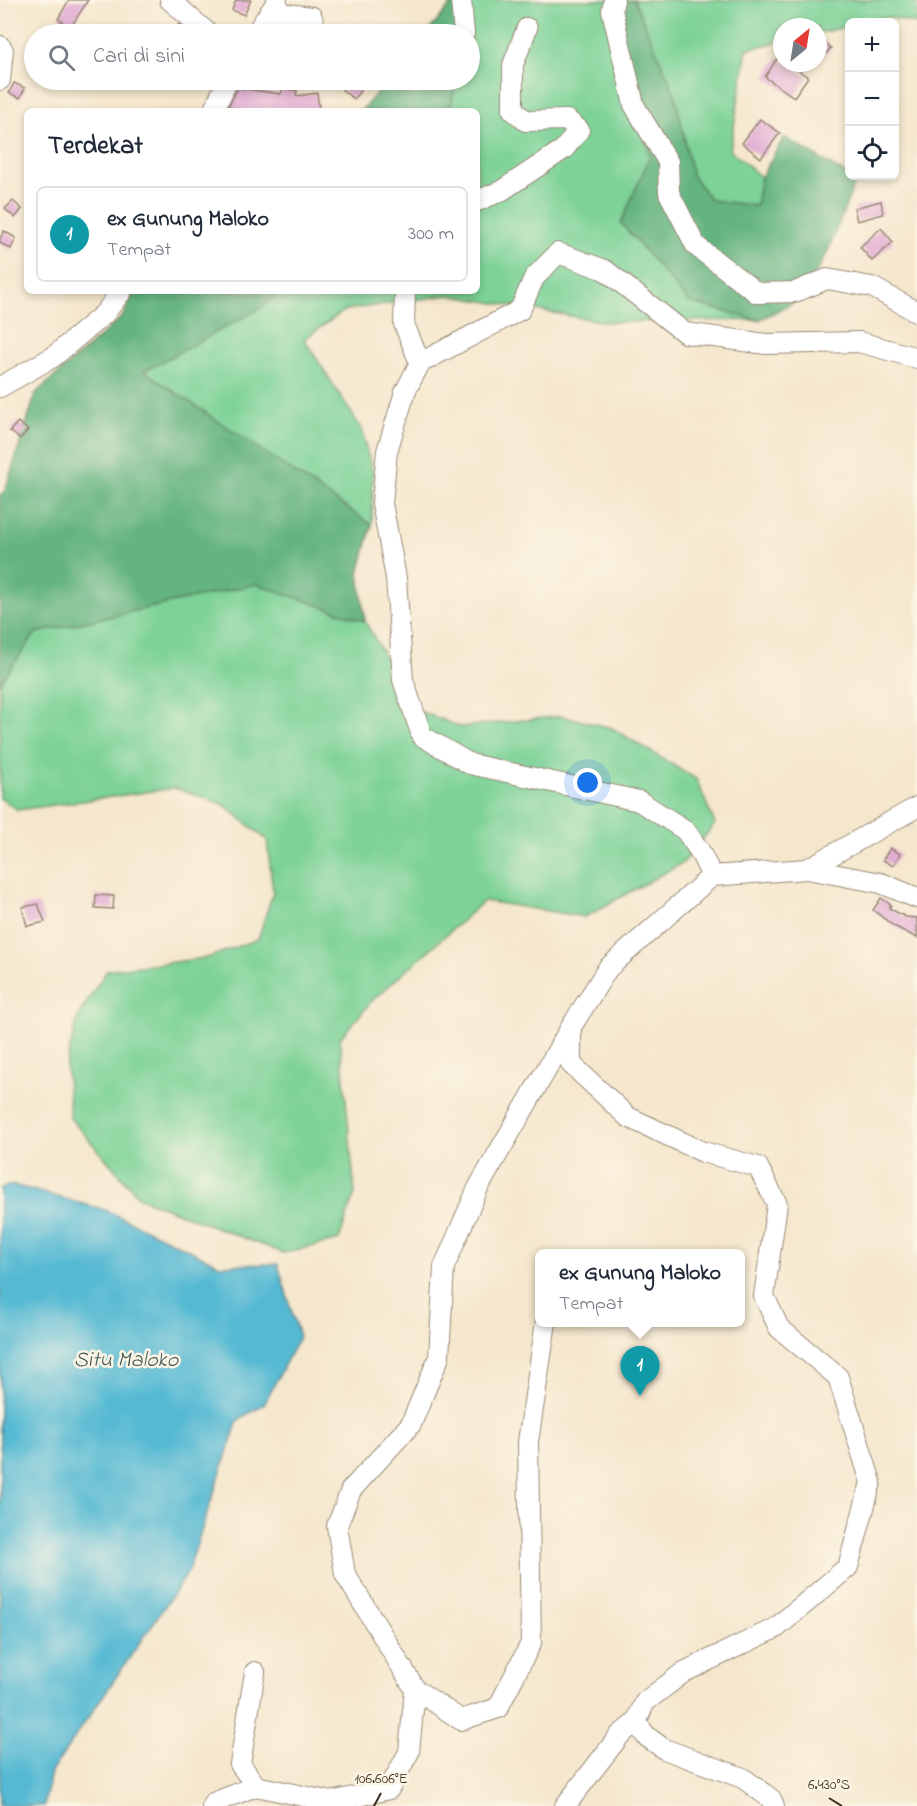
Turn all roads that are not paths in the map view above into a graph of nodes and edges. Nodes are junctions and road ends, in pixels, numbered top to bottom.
1 (170, 0) edge
2 (461, 0) edge
3 (614, 0) edge
4 (274, 6) edge
5 (198, 24) edge
6 (262, 24) edge
7 (314, 24) edge
8 (463, 24) edge
9 (527, 28) dead end
10 (0, 46) edge
11 (0, 80) edge
12 (223, 90) edge
13 (214, 108) edge
14 (480, 200) edge
15 (120, 294) edge
16 (405, 294) edge
17 (917, 312) edge
18 (917, 358) edge
19 (420, 363) junction
20 (0, 387) edge
21 (917, 807) edge
22 (807, 869) junction
23 (712, 876) junction
24 (917, 898) edge
25 (571, 1027) junction
26 (545, 1327) edge
27 (255, 1671) dead end
28 (415, 1689) junction
29 (636, 1722) junction
30 (256, 1786) junction
31 (212, 1806) edge
32 (566, 1806) edge
33 (774, 1806) edge

1 - 5 street
2 - 8 street
3 - 17 street
4 - 6 street
4 - 7 street
9 - 14 street
10 - 11 street
12 - 13 street
15 - 20 street
16 - 19 street
18 - 19 street
19 - 23 street
21 - 22 street
22 - 23 street
22 - 24 street
23 - 25 street
25 - 28 street
25 - 29 street
26 - 28 street
27 - 30 street
28 - 30 street
29 - 32 street
29 - 33 street
30 - 31 street

